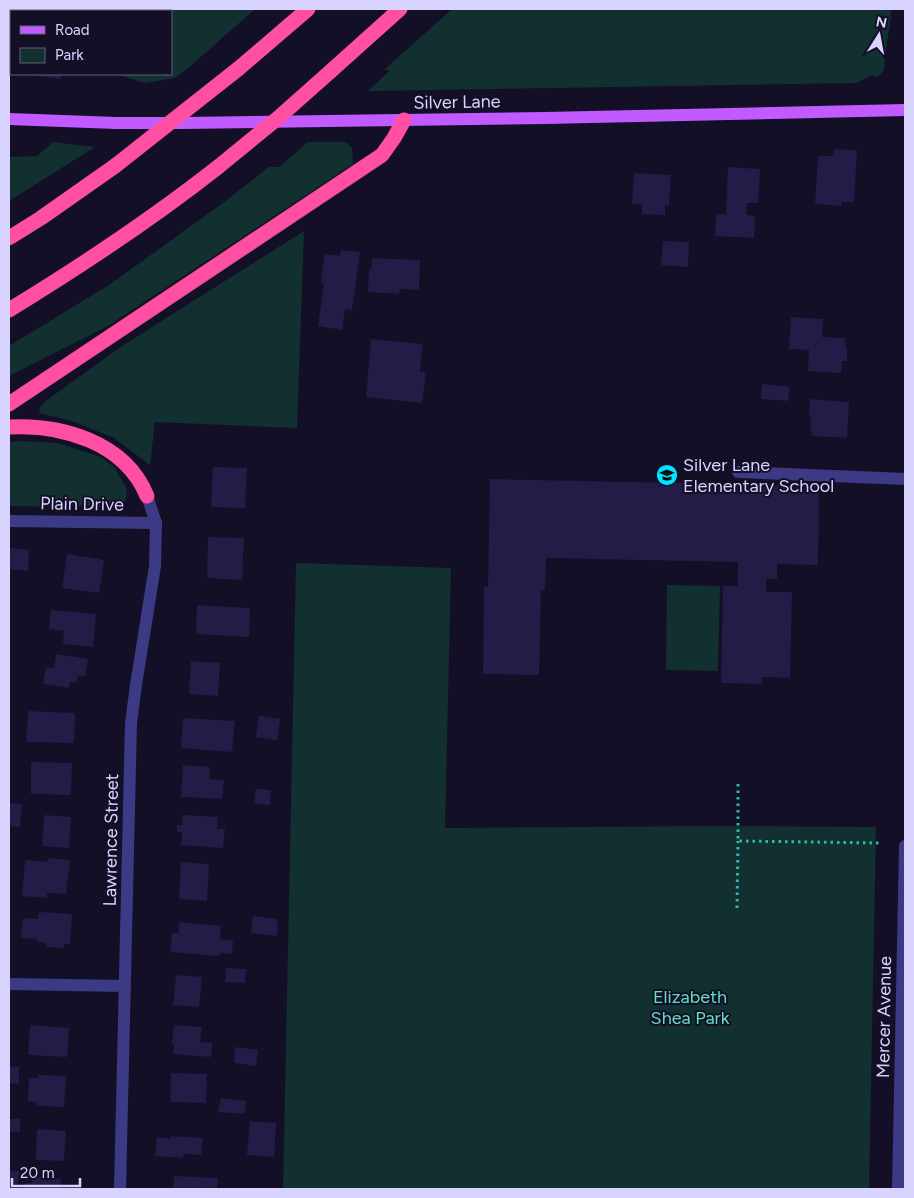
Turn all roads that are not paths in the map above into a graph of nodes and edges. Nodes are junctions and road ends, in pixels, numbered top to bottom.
1 (308, 9) edge
2 (400, 9) edge
3 (905, 110) edge
4 (9, 119) edge
5 (404, 120) junction
6 (9, 238) edge
7 (9, 310) edge
8 (9, 404) edge
9 (9, 426) edge
10 (738, 472) dead end
11 (905, 479) edge
12 (147, 496) joint
13 (9, 521) edge
14 (156, 523) junction
15 (905, 846) edge
16 (9, 984) edge
17 (125, 986) junction
18 (903, 1026) edge
19 (120, 1189) edge
20 (898, 1189) edge

1 - 6 highway, bridge
2 - 7 highway, bridge
3 - 5 main road, Silver Lane
4 - 5 main road, Silver Lane
5 - 8 highway
9 - 12 highway
10 - 11 street
12 - 14 street, Lawrence Street
13 - 14 street, Plain Drive
14 - 17 street, Lawrence Street
15 - 18 street, Mercer Avenue
16 - 17 street
17 - 19 street, Lawrence Street
18 - 20 street, Mercer Avenue

